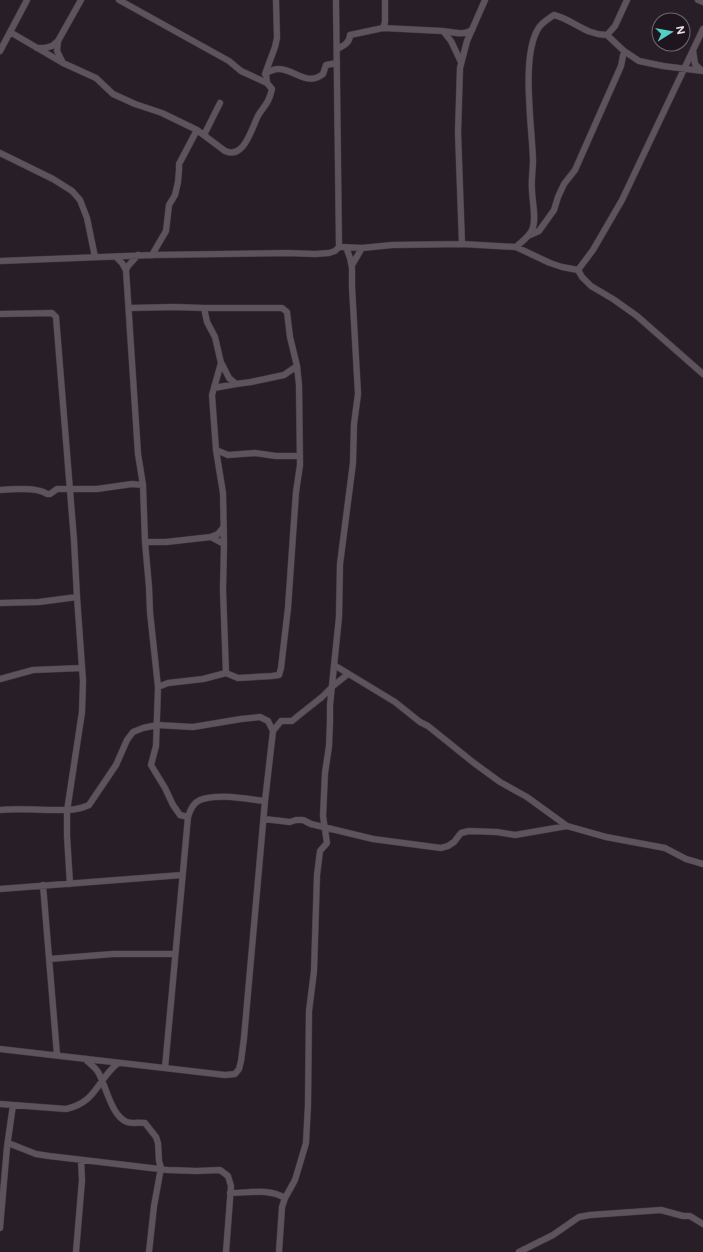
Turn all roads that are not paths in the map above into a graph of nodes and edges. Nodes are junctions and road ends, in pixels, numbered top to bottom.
1 (27, 0) edge
2 (81, 0) edge
3 (119, 0) edge
4 (276, 0) edge
5 (336, 0) edge
6 (385, 0) edge
7 (485, 0) edge
8 (627, 0) edge
9 (698, 0) edge
10 (703, 2) edge
11 (383, 28) junction
12 (703, 29) edge
13 (472, 30) junction
14 (443, 31) junction
15 (10, 32) junction
16 (607, 35) junction
17 (58, 41) junction
18 (36, 48) junction
19 (337, 49) junction
20 (693, 49) junction
21 (0, 51) edge
22 (624, 51) junction
23 (461, 62) junction
24 (62, 63) junction
25 (337, 63) junction
26 (684, 69) junction
27 (703, 71) edge
28 (266, 73) junction
29 (255, 77) junction
30 (267, 84) junction
31 (220, 103) dead end
32 (197, 130) junction
33 (204, 136) junction
34 (0, 153) edge
35 (528, 237) junction
36 (462, 244) junction
37 (343, 247) junction
38 (516, 247) junction
39 (362, 248) junction
40 (138, 255) junction
41 (152, 255) junction
42 (116, 256) junction
43 (95, 257) junction
44 (0, 261) edge
45 (352, 266) junction
46 (126, 270) junction
47 (578, 270) junction
48 (128, 308) junction
49 (204, 308) junction
50 (0, 314) edge
51 (221, 362) junction
52 (297, 366) junction
53 (287, 374) junction
54 (703, 374) edge
55 (299, 380) junction
56 (236, 384) junction
57 (214, 388) junction
58 (216, 450) junction
59 (300, 456) junction
60 (143, 485) junction
61 (69, 488) junction
62 (0, 490) edge
63 (223, 528) junction
64 (211, 537) junction
65 (145, 542) junction
66 (224, 544) junction
67 (77, 597) junction
68 (0, 603) edge
69 (334, 665) junction
70 (82, 668) junction
71 (226, 673) junction
72 (348, 674) junction
73 (0, 679) edge
74 (333, 686) junction
75 (158, 687) junction
76 (268, 721) junction
77 (281, 721) junction
78 (157, 725) junction
79 (273, 731) junction
80 (265, 801) junction
81 (0, 810) edge
82 (67, 811) junction
83 (188, 817) junction
84 (264, 819) junction
85 (567, 826) junction
86 (324, 827) junction
87 (703, 864) edge
88 (182, 875) junction
89 (70, 884) junction
90 (43, 885) junction
91 (0, 889) edge
92 (175, 954) junction
93 (49, 959) junction
94 (0, 1050) edge
95 (57, 1055) junction
96 (85, 1059) junction
97 (118, 1063) junction
98 (165, 1068) junction
99 (102, 1080) junction
100 (0, 1104) edge
101 (13, 1105) junction
102 (8, 1143) junction
103 (81, 1160) junction
104 (149, 1168) junction
105 (161, 1168) junction
106 (158, 1180) junction
107 (230, 1193) junction
108 (285, 1198) junction
109 (703, 1224) edge
110 (0, 1228) edge
111 (76, 1252) edge
112 (149, 1252) edge
113 (226, 1252) edge
114 (279, 1252) edge
115 (519, 1252) edge

1 - 15 street
2 - 17 street
3 - 29 street
4 - 28 street
5 - 19 street
6 - 11 street
7 - 13 street
8 - 16 street
9 - 10 street
11 - 14 street
11 - 19 street
12 - 20 street
13 - 14 street
13 - 23 street
14 - 23 street
15 - 18 street
15 - 21 street
16 - 22 street
16 - 35 street
17 - 18 street
17 - 24 street
18 - 24 street
19 - 25 street
20 - 26 street
20 - 27 street
22 - 26 street
22 - 35 street
23 - 36 street
24 - 32 street
25 - 28 street
25 - 37 street
26 - 27 street
26 - 47 street
28 - 29 street
28 - 30 street
29 - 30 street
30 - 33 street
31 - 33 street
32 - 33 street
32 - 41 street
34 - 43 street
35 - 38 street
36 - 38 street
36 - 39 street
37 - 39 street
37 - 41 street
37 - 45 street
38 - 47 street
39 - 45 street
40 - 41 street
40 - 42 street
40 - 46 street
42 - 43 street
42 - 46 street
43 - 44 street
45 - 69 street
46 - 48 street
47 - 54 street
48 - 49 street
48 - 60 street
49 - 51 street
49 - 52 street
50 - 61 street
51 - 56 street
51 - 57 street
52 - 53 street
52 - 55 street
53 - 55 street
53 - 56 street
55 - 59 street
56 - 57 street
57 - 58 street
58 - 59 street
58 - 63 street
59 - 71 street
60 - 61 street
60 - 65 street
61 - 62 street
61 - 67 street
63 - 64 street
63 - 66 street
64 - 65 street
64 - 66 street
65 - 75 street
66 - 71 street
67 - 68 street
67 - 70 street
69 - 72 street
69 - 74 street
70 - 73 street
70 - 82 street
71 - 75 street
72 - 74 street
72 - 85 street
74 - 77 street
74 - 86 street
75 - 78 street
76 - 77 street
76 - 78 street
76 - 79 street
77 - 79 street
78 - 82 street
78 - 83 street
79 - 80 street
80 - 83 street
80 - 84 street
81 - 82 street
82 - 89 street
83 - 88 street
84 - 86 street
84 - 98 street
85 - 86 street
85 - 87 street
86 - 108 street
88 - 89 street
88 - 92 street
89 - 90 street
90 - 91 street
90 - 93 street
92 - 93 street
92 - 98 street
93 - 95 street
94 - 95 street
95 - 96 street
96 - 97 street
96 - 99 street
97 - 98 street
97 - 99 street
99 - 101 street
99 - 105 street
100 - 101 street
101 - 102 street
102 - 103 street
102 - 110 street
103 - 104 street
103 - 111 street
104 - 105 street
104 - 106 street
105 - 106 street
105 - 107 street
106 - 112 street
107 - 108 street
107 - 113 street
108 - 114 street
109 - 115 street

